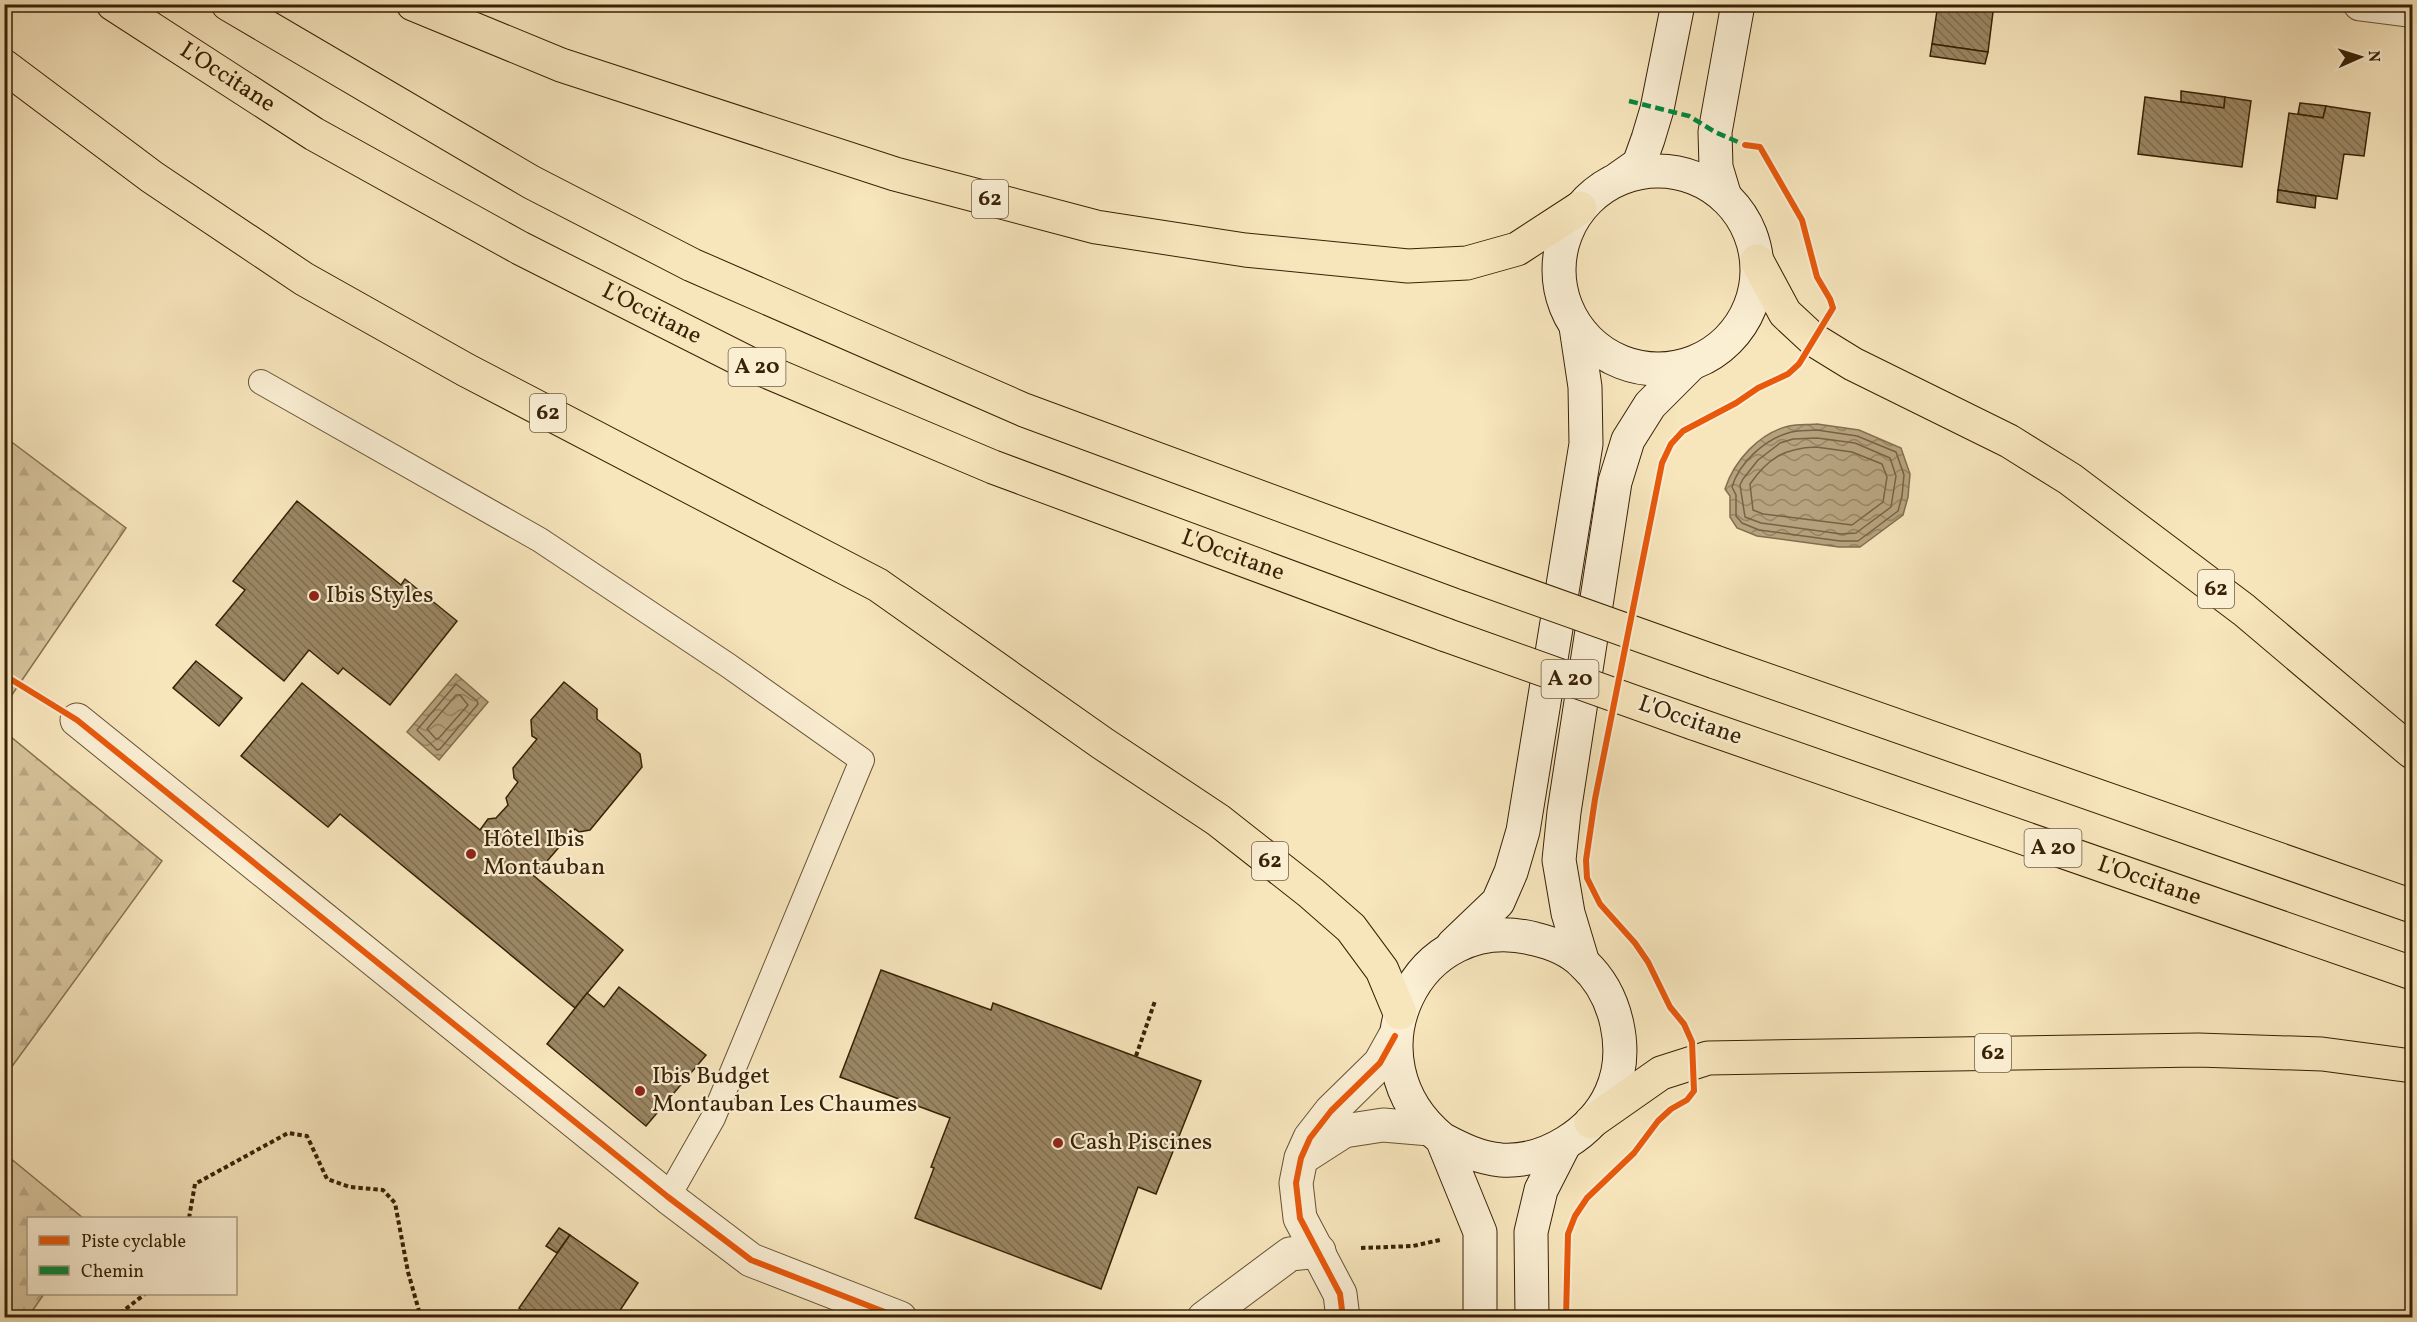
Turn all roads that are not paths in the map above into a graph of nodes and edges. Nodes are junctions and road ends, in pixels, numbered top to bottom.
1 (113, 4) edge
2 (228, 4) edge
3 (413, 4) edge
4 (1678, 4) edge
5 (1738, 4) edge
6 (2360, 4) edge
7 (2408, 4) edge
8 (4, 66) edge
9 (1619, 178) junction
10 (1725, 197) junction
11 (1580, 208) junction
12 (1757, 261) junction
13 (1576, 327) junction
14 (1690, 365) junction
15 (261, 381) dead end
16 (77, 720) dead end
17 (2412, 752) edge
18 (2412, 906) edge
19 (1445, 952) junction
20 (1583, 963) junction
21 (2412, 973) edge
22 (1397, 1025) junction
23 (2412, 1066) edge
24 (1591, 1122) junction
25 (1436, 1134) junction
26 (1564, 1145) junction
27 (1301, 1158) junction
28 (668, 1197) junction
29 (1319, 1251) junction
30 (900, 1317) edge
31 (1204, 1317) edge
32 (1343, 1317) edge
33 (1480, 1317) edge
34 (1532, 1317) edge

1 - 21 highway, L'Occitane / A 20, bridge
2 - 18 highway, bridge
3 - 11 highway, 62
4 - 9 main road
5 - 10 main road
6 - 7 main road
8 - 22 highway, 62
9 - 10 main road
9 - 11 main road
10 - 12 main road
11 - 13 main road
12 - 14 main road
12 - 17 highway, 62
13 - 14 main road
13 - 19 main road
14 - 20 main road
15 - 28 lane
16 - 28 main road
19 - 20 main road
19 - 22 main road
20 - 24 main road
22 - 25 main road
22 - 27 main road
23 - 24 highway, 62
24 - 26 main road
25 - 26 main road
25 - 27 main road
25 - 33 main road
26 - 34 main road
27 - 29 main road
28 - 30 main road
29 - 31 main road
29 - 32 main road

